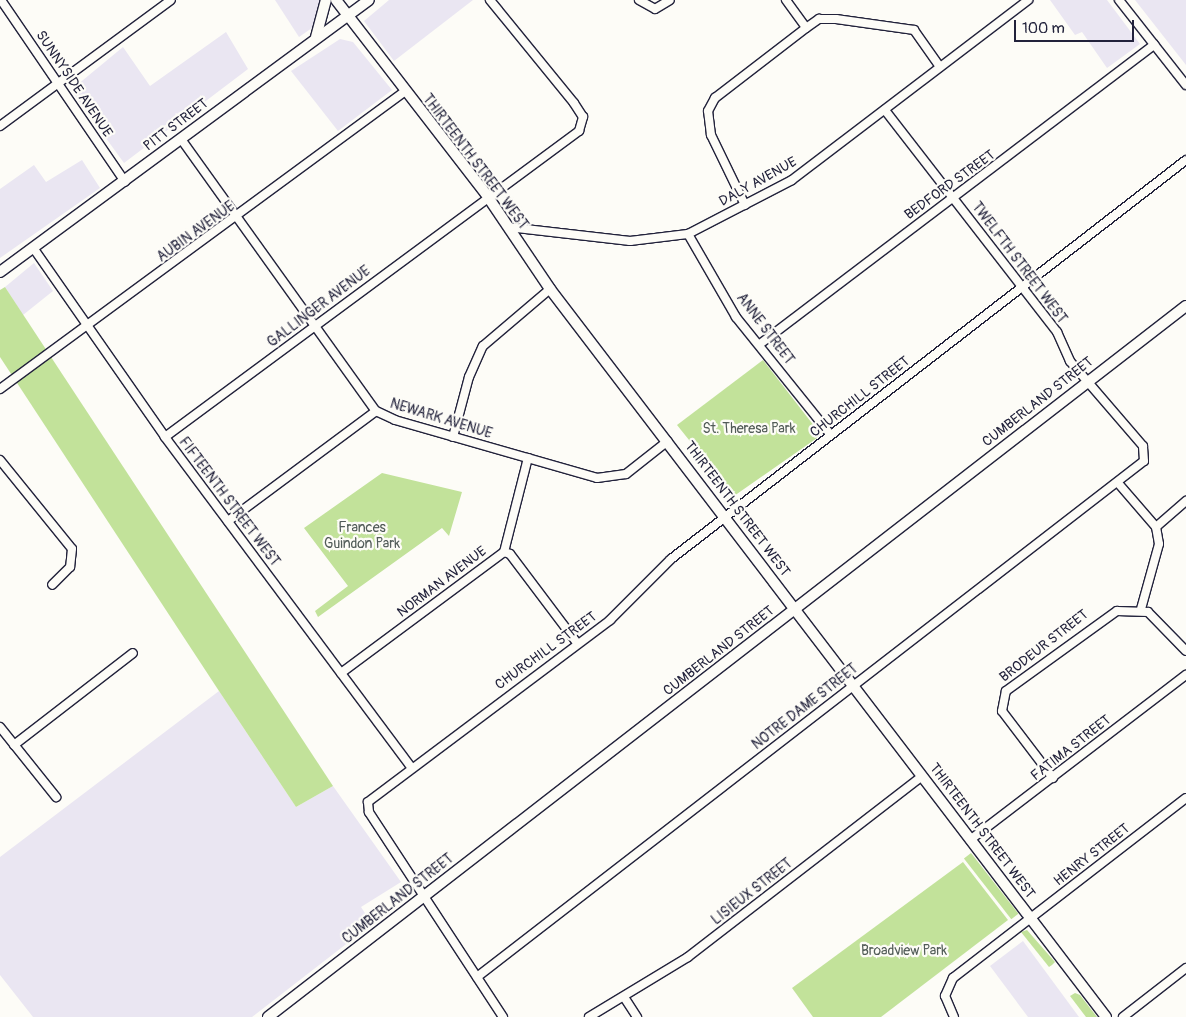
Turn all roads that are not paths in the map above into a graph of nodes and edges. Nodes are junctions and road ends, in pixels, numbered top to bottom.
1 (2, 0) edge
2 (172, 0) edge
3 (326, 0) edge
4 (336, 0) edge
5 (369, 0) edge
6 (490, 0) edge
7 (639, 0) edge
8 (670, 0) edge
9 (786, 0) edge
10 (1028, 0) edge
11 (1119, 0) edge
12 (347, 17) junction
13 (806, 28) junction
14 (316, 38) junction
15 (1154, 45) junction
16 (940, 67) junction
17 (58, 84) junction
18 (1186, 85) edge
19 (404, 92) junction
20 (885, 110) junction
21 (0, 126) edge
22 (181, 139) junction
23 (1186, 160) edge
24 (125, 182) junction
25 (953, 196) junction
26 (488, 197) junction
27 (745, 205) junction
28 (238, 217) junction
29 (508, 227) junction
30 (688, 234) junction
31 (34, 249) junction
32 (0, 272) edge
33 (1023, 287) junction
34 (550, 289) junction
35 (1186, 306) edge
36 (90, 326) junction
37 (313, 327) junction
38 (760, 344) junction
39 (1088, 381) junction
40 (0, 389) edge
41 (376, 411) junction
42 (831, 434) junction
43 (453, 436) junction
44 (165, 437) junction
45 (668, 442) junction
46 (1146, 457) joint
47 (528, 458) junction
48 (0, 460) edge
49 (1118, 483) junction
50 (1186, 501) edge
51 (726, 517) junction
52 (228, 521) junction
53 (1156, 527) junction
54 (504, 552) junction
55 (52, 585) dead end
56 (796, 609) junction
57 (1141, 609) junction
58 (577, 643) junction
59 (1186, 651) edge
60 (133, 653) dead end
61 (341, 673) junction
62 (1186, 675) edge
63 (854, 685) junction
64 (0, 726) edge
65 (14, 744) junction
66 (410, 766) junction
67 (922, 776) junction
68 (1053, 778) junction
69 (56, 797) dead end
70 (1186, 798) edge
71 (970, 840) junction
72 (424, 896) junction
73 (1030, 918) junction
74 (1186, 968) edge
75 (477, 977) junction
76 (624, 997) junction
77 (268, 1017) edge
78 (503, 1017) edge
79 (589, 1017) edge
80 (637, 1017) edge
81 (954, 1017) edge
82 (1106, 1017) edge
83 (1123, 1017) edge

1 - 17 street, SUNNYSIDE AVENUE
2 - 17 street
3 - 14 street
4 - 12 street, THIRTEENTH STREET WEST
5 - 12 street, PITT STREET
6 - 26 street, GALLINGER AVENUE
7 - 8 street
9 - 13 street
10 - 16 street, DALY AVENUE
11 - 15 street
12 - 14 street, PITT STREET
12 - 19 street, THIRTEENTH STREET WEST
13 - 16 street
13 - 27 street
14 - 22 street, PITT STREET
15 - 18 street
15 - 25 street, BEDFORD STREET
16 - 20 street, DALY AVENUE
17 - 21 street
17 - 24 street, SUNNYSIDE AVENUE
19 - 26 street, THIRTEENTH STREET WEST
19 - 28 street, AUBIN AVENUE
20 - 25 street, TWELFTH STREET WEST
20 - 27 street, DALY AVENUE
22 - 24 street, PITT STREET
22 - 28 street
23 - 33 street, CHURCHILL STREET
24 - 31 street, PITT STREET
25 - 33 street, TWELFTH STREET WEST
25 - 38 street, BEDFORD STREET
26 - 29 street, THIRTEENTH STREET WEST
26 - 37 street, GALLINGER AVENUE
27 - 30 street, DALY AVENUE
28 - 36 street, AUBIN AVENUE
28 - 37 street
29 - 30 street, DALY AVENUE
29 - 34 street, THIRTEENTH STREET WEST
30 - 38 street, ANNE STREET
31 - 32 street, PITT STREET
31 - 36 street, FIFTEENTH STREET WEST
33 - 39 street, TWELFTH STREET WEST
33 - 42 street, CHURCHILL STREET
34 - 43 street
34 - 45 street, THIRTEENTH STREET WEST
35 - 39 street, CUMBERLAND STREET
36 - 40 street, AUBIN AVENUE
36 - 44 street, FIFTEENTH STREET WEST
37 - 41 street
37 - 44 street, GALLINGER AVENUE
38 - 42 street, ANNE STREET
39 - 46 street, TWELFTH STREET WEST
39 - 56 street, CUMBERLAND STREET
41 - 43 street, NEWARK AVENUE
41 - 52 street, NEWARK AVENUE
42 - 51 street, CHURCHILL STREET
43 - 47 street, NEWARK AVENUE
44 - 52 street, FIFTEENTH STREET WEST
45 - 47 street, NEWARK AVENUE
45 - 51 street, THIRTEENTH STREET WEST
46 - 49 street, NOTRE DAME STREET
47 - 54 street, NORMAN AVENUE
48 - 55 street
49 - 53 street
49 - 63 street, NOTRE DAME STREET
50 - 53 street
51 - 56 street, THIRTEENTH STREET WEST
51 - 58 street, CHURCHILL STREET
52 - 61 street, FIFTEENTH STREET WEST
53 - 57 street
54 - 58 street
54 - 61 street, NORMAN AVENUE
56 - 63 street, THIRTEENTH STREET WEST
56 - 72 street, CUMBERLAND STREET
57 - 59 street
57 - 68 street, BRODEUR STREET
58 - 66 street, CHURCHILL STREET
60 - 65 street
61 - 66 street, FIFTEENTH STREET WEST
62 - 68 street, FATIMA STREET
63 - 67 street, THIRTEENTH STREET WEST
63 - 75 street, NOTRE DAME STREET
64 - 65 street
65 - 69 street
66 - 72 street, CHURCHILL STREET
67 - 71 street, THIRTEENTH STREET WEST
67 - 76 street, LISIEUX STREET
68 - 71 street, FATIMA STREET
70 - 73 street, HENRY STREET
71 - 73 street, THIRTEENTH STREET WEST
72 - 75 street
72 - 77 street, CUMBERLAND STREET
73 - 81 street, HENRY STREET
73 - 82 street, THIRTEENTH STREET WEST
74 - 83 street
75 - 78 street
76 - 79 street, LISIEUX STREET
76 - 80 street

